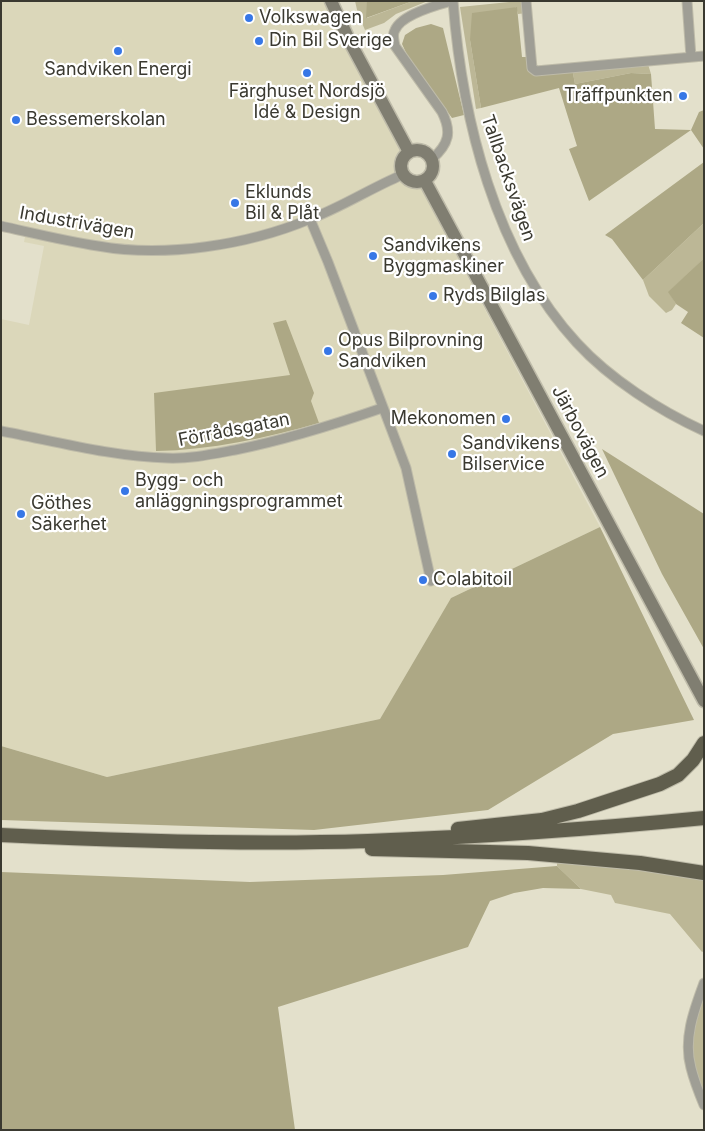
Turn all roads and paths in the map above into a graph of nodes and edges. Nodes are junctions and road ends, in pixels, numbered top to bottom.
1 (326, 1) edge
2 (526, 1) edge
3 (687, 1) edge
4 (449, 2) edge
5 (334, 5) edge
6 (704, 56) edge
7 (692, 57) junction
8 (409, 152) junction
9 (432, 159) junction
10 (402, 175) junction
11 (425, 181) junction
12 (310, 219) junction
13 (1, 226) edge
14 (382, 408) junction
15 (1, 431) edge
16 (704, 431) edge
17 (431, 581) dead end
18 (703, 703) edge
19 (704, 744) edge
20 (704, 818) edge
21 (704, 826) edge
22 (1, 835) edge
23 (1, 844) edge
24 (366, 845) junction
25 (704, 873) edge
26 (704, 983) edge
27 (704, 1105) edge

1 - 5 main road
2 - 7 street
3 - 7 street
4 - 9 street
4 - 16 street, Tallbacksvägen
5 - 8 main road
6 - 7 street
8 - 9 main road
8 - 10 main road
9 - 11 main road
10 - 11 main road
10 - 12 street, Industrivägen
11 - 18 main road, Järbovägen
12 - 13 street, Industrivägen
12 - 14 street
14 - 15 street, Förrådsgatan
14 - 17 street
19 - 24 highway
20 - 24 highway
21 - 24 highway
22 - 24 highway
23 - 24 highway
24 - 25 highway
26 - 27 street

